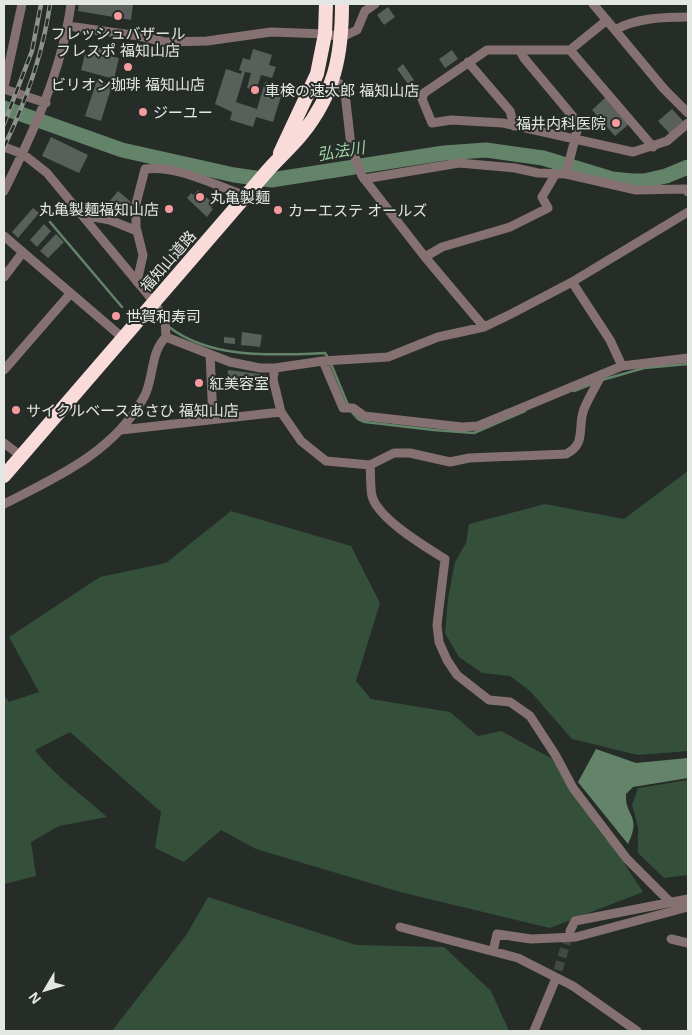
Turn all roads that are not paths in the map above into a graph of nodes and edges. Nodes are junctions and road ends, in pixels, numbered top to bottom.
1 (22, 4) edge
2 (71, 4) edge
3 (326, 4) edge
4 (342, 4) edge
5 (365, 4) edge
6 (375, 4) edge
7 (593, 4) edge
8 (688, 17) edge
9 (606, 20) junction
10 (68, 26) junction
11 (614, 30) junction
12 (325, 34) junction
13 (342, 37) junction
14 (570, 50) junction
15 (520, 51) junction
16 (468, 62) junction
17 (334, 82) junction
18 (4, 88) edge
19 (46, 103) junction
20 (688, 113) edge
21 (688, 123) edge
22 (514, 126) junction
23 (574, 139) junction
24 (4, 147) edge
25 (653, 147) junction
26 (23, 154) junction
27 (278, 158) junction
28 (566, 174) junction
29 (555, 175) junction
30 (364, 179) junction
31 (4, 191) edge
32 (688, 192) edge
33 (248, 194) junction
34 (688, 212) edge
35 (83, 216) junction
36 (137, 231) junction
37 (4, 236) edge
38 (23, 252) junction
39 (425, 257) junction
40 (4, 277) edge
41 (137, 282) junction
42 (572, 282) junction
43 (70, 294) junction
44 (154, 302) junction
45 (484, 326) junction
46 (166, 337) junction
47 (123, 338) junction
48 (210, 354) junction
49 (688, 358) edge
50 (323, 361) junction
51 (622, 366) junction
52 (275, 368) junction
53 (4, 370) edge
54 (602, 374) junction
55 (281, 412) junction
56 (213, 419) junction
57 (121, 430) junction
58 (4, 443) edge
59 (21, 456) junction
60 (370, 465) junction
61 (4, 476) edge
62 (4, 504) edge
63 (688, 899) edge
64 (670, 902) junction
65 (688, 907) edge
66 (400, 927) dead end
67 (570, 931) tunnel mouth
68 (671, 939) dead end
69 (688, 943) edge
70 (493, 951) junction
71 (554, 983) tunnel mouth
72 (534, 1031) edge
73 (636, 1031) edge

1 - 18 street
2 - 10 street
3 - 12 highway, 福知山道路
4 - 13 highway, 福知山道路
5 - 13 street
6 - 13 street
7 - 9 street
8 - 11 street
9 - 11 street
9 - 14 street
10 - 12 street
10 - 19 street
11 - 20 street
12 - 13 street
12 - 27 highway, 福知山道路
13 - 17 highway, 福知山道路
14 - 15 street
14 - 25 street
15 - 16 street
15 - 23 street
16 - 22 street
16 - 22 street
17 - 27 highway, 福知山道路
17 - 30 street
18 - 19 street
19 - 26 street
21 - 25 street
22 - 23 street
23 - 25 street
23 - 28 street
24 - 26 street
26 - 31 street
26 - 35 street
27 - 33 highway, 福知山道路
28 - 29 street
28 - 32 street
29 - 30 street
29 - 39 street
30 - 39 street
33 - 36 street
33 - 44 highway, 福知山道路
34 - 42 street
35 - 36 street
35 - 41 street
36 - 41 street
37 - 38 street
38 - 40 street
38 - 43 street
39 - 45 street
41 - 44 street
42 - 45 street
42 - 51 street
43 - 47 street
43 - 53 street
44 - 46 street
44 - 47 highway, 福知山道路
45 - 50 street
46 - 48 street
46 - 57 street
47 - 59 highway, 福知山道路
48 - 52 street
48 - 56 street
49 - 51 street
50 - 52 street
50 - 54 street
51 - 54 street
52 - 55 street
54 - 60 street
55 - 56 street
55 - 60 street
56 - 57 street
57 - 62 street
58 - 59 street
59 - 61 highway, 福知山道路
60 - 64 street
63 - 64 street
64 - 67 street
65 - 70 street
66 - 70 street
68 - 69 street
70 - 73 street
71 - 72 street

